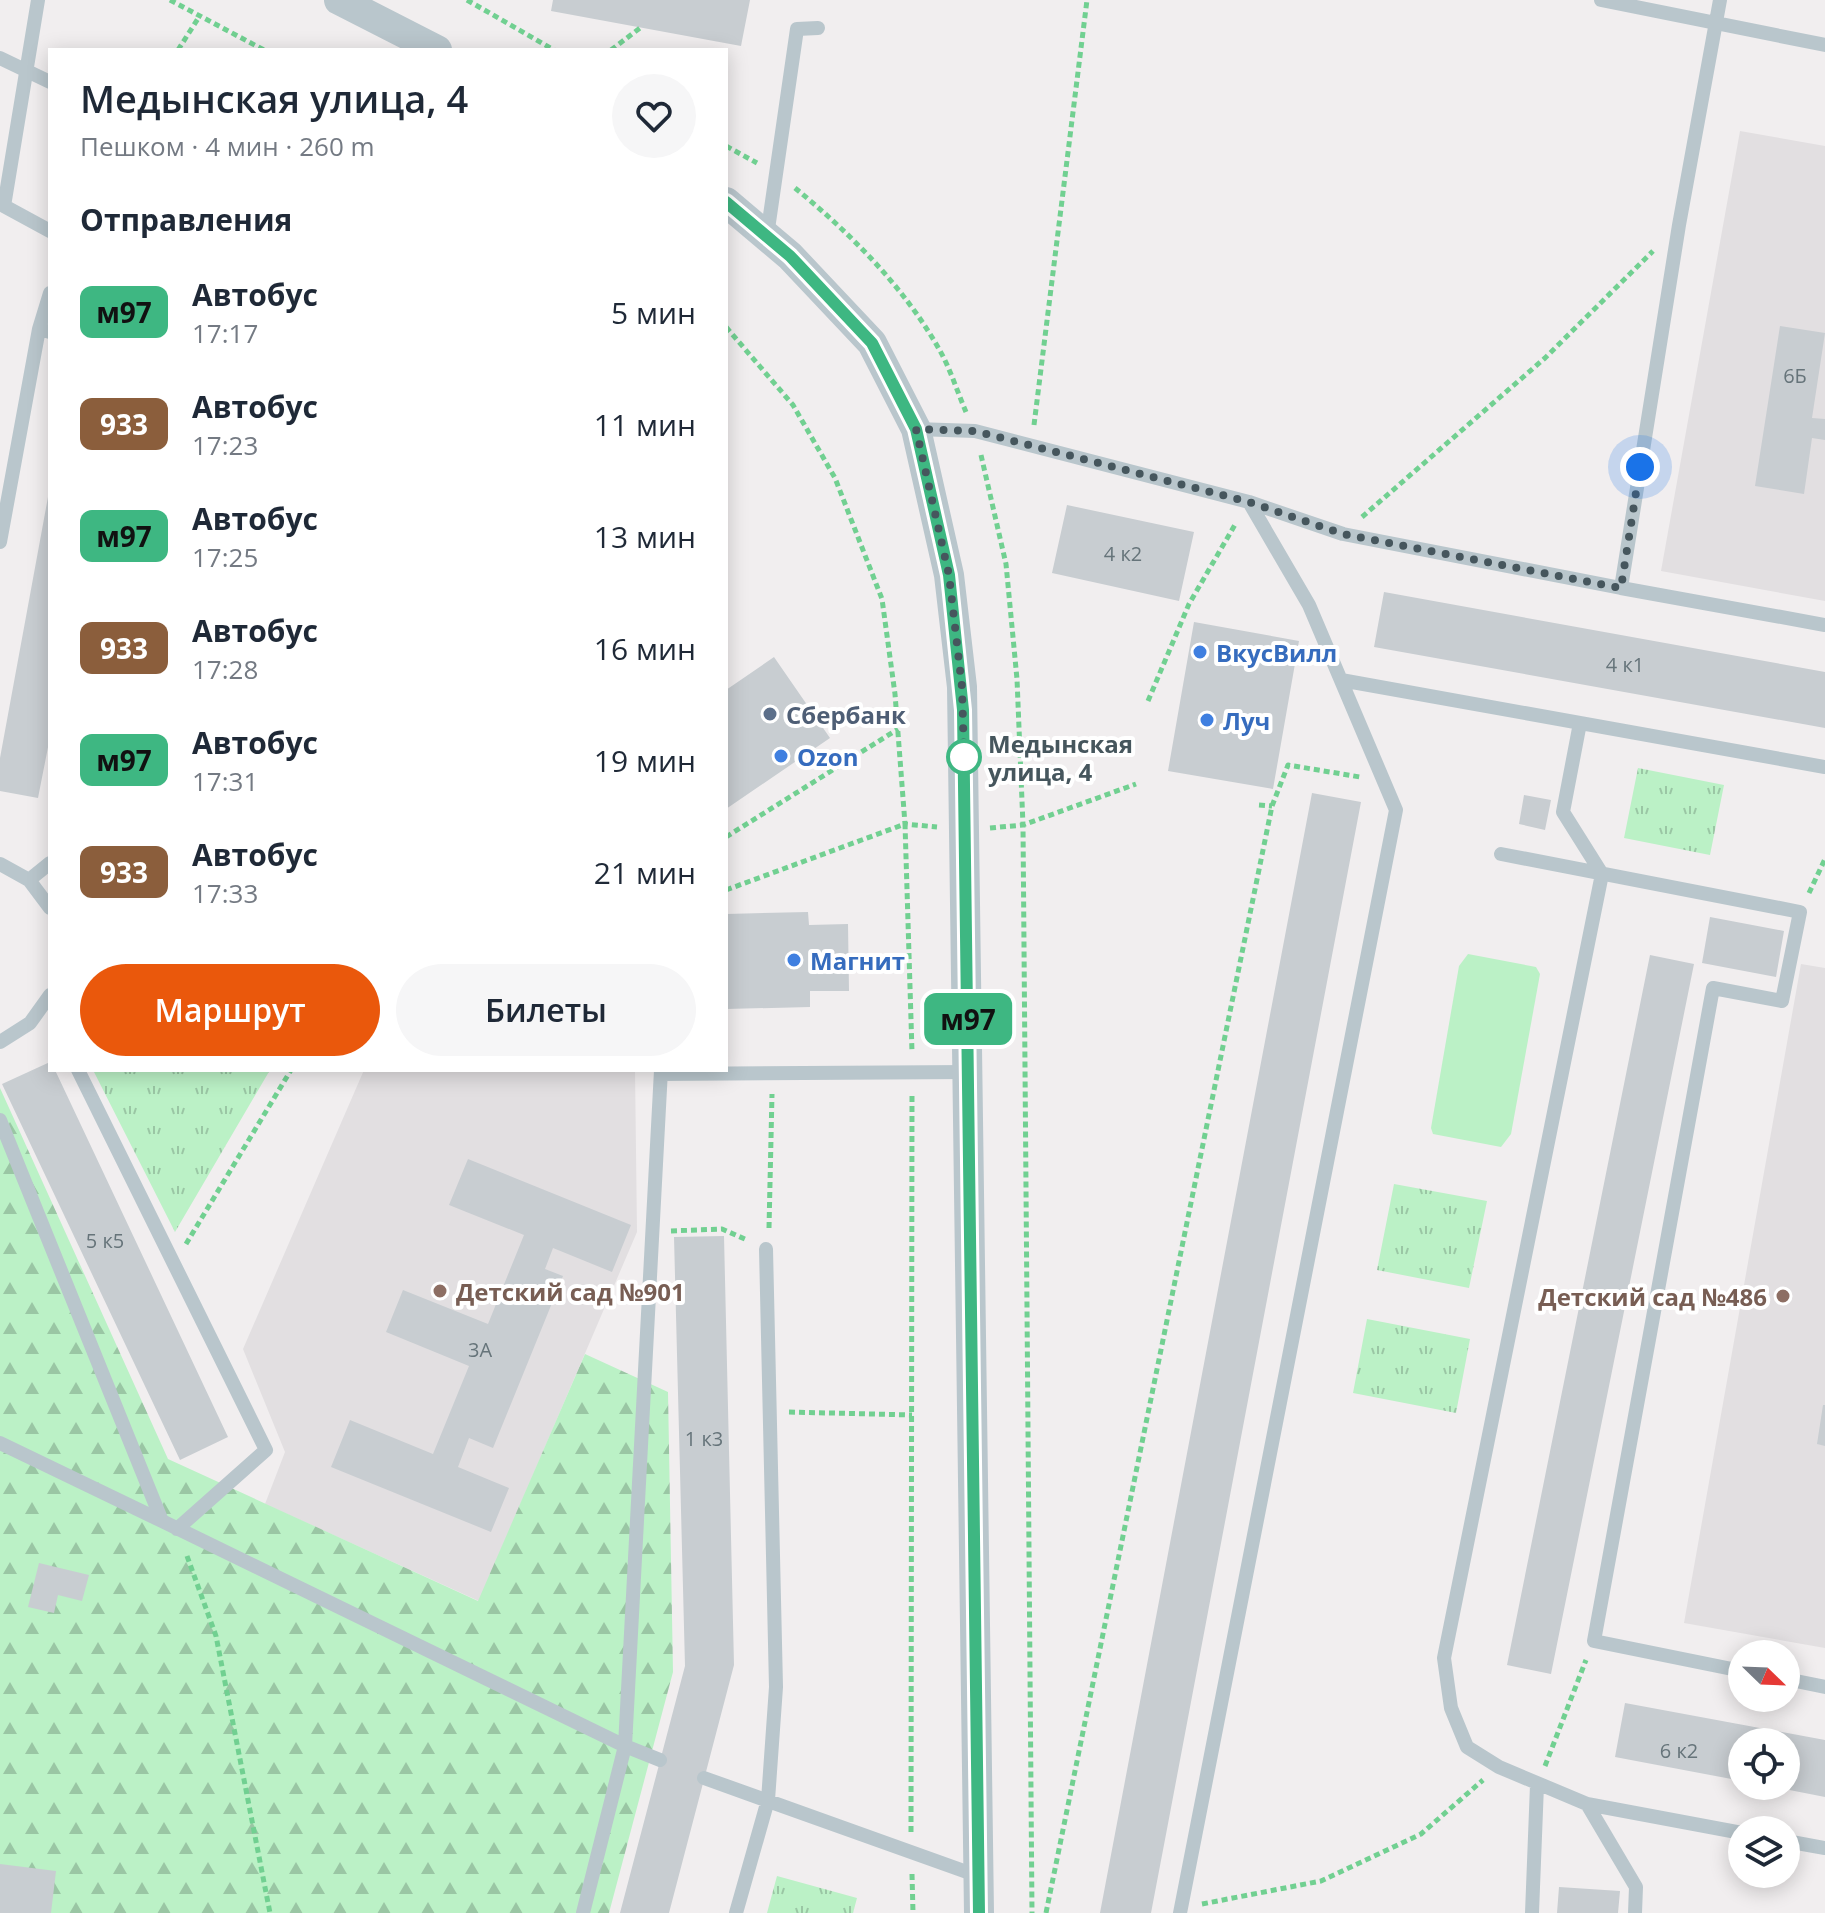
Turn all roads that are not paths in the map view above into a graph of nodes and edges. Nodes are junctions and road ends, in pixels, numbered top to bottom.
1 (38, 0) edge
2 (339, 0) edge
3 (1601, 0) edge
4 (1720, 0) edge
5 (1715, 23) junction
6 (818, 28) dead end
7 (1825, 45) edge
8 (433, 48) edge
9 (0, 58) edge
10 (29, 72) junction
11 (48, 81) edge
12 (728, 204) edge
13 (2, 205) edge
14 (48, 230) edge
15 (767, 236) junction
16 (48, 305) edge
17 (44, 330) edge
18 (916, 429) junction
19 (1249, 502) junction
20 (0, 542) edge
21 (1621, 588) junction
22 (1825, 625) edge
23 (1341, 680) junction
24 (1580, 723) junction
25 (1825, 767) edge
26 (1501, 854) dead end
27 (0, 864) edge
28 (48, 865) edge
29 (1602, 874) junction
30 (29, 880) junction
31 (48, 905) edge
32 (48, 1005) edge
33 (0, 1042) edge
34 (79, 1072) edge
35 (661, 1072) edge
36 (969, 1072) junction
37 (0, 1120) edge
38 (766, 1249) road end
39 (0, 1443) edge
40 (162, 1521) junction
41 (177, 1529) junction
42 (1728, 1668) edge
43 (1800, 1682) edge
44 (1825, 1687) edge
45 (625, 1746) junction
46 (660, 1760) dead end
47 (704, 1778) dead end
48 (1537, 1785) junction
49 (768, 1800) junction
50 (1587, 1804) junction
51 (1728, 1830) edge
52 (1800, 1844) edge
53 (1825, 1848) edge
54 (978, 1876) junction
55 (1180, 1910) edge
56 (583, 1913) edge
57 (736, 1913) edge
58 (979, 1913) edge
59 (1532, 1913) edge
60 (1635, 1913) edge

1 - 10 lane
2 - 8 street
3 - 5 lane
4 - 5 lane
5 - 7 lane
5 - 21 lane
6 - 15 lane
9 - 10 lane
10 - 11 lane
10 - 13 lane
12 - 15 street
13 - 14 lane
15 - 18 street
16 - 17 lane
17 - 20 lane
18 - 19 lane
18 - 36 street
19 - 21 lane
19 - 23 lane
21 - 22 lane
23 - 24 lane
23 - 55 lane
24 - 25 lane
24 - 29 lane
26 - 29 lane
27 - 30 lane
28 - 30 lane
29 - 42 lane
29 - 48 lane
30 - 31 lane
32 - 33 lane
34 - 41 lane
35 - 36 lane
35 - 45 lane
36 - 54 street
37 - 40 lane
38 - 49 lane
39 - 40 lane
40 - 41 lane
41 - 45 lane
43 - 44 lane
45 - 46 lane
45 - 56 lane
47 - 49 lane
48 - 50 lane
48 - 59 lane
49 - 54 lane
49 - 57 lane
50 - 51 lane
50 - 60 lane
52 - 53 lane
54 - 58 street

